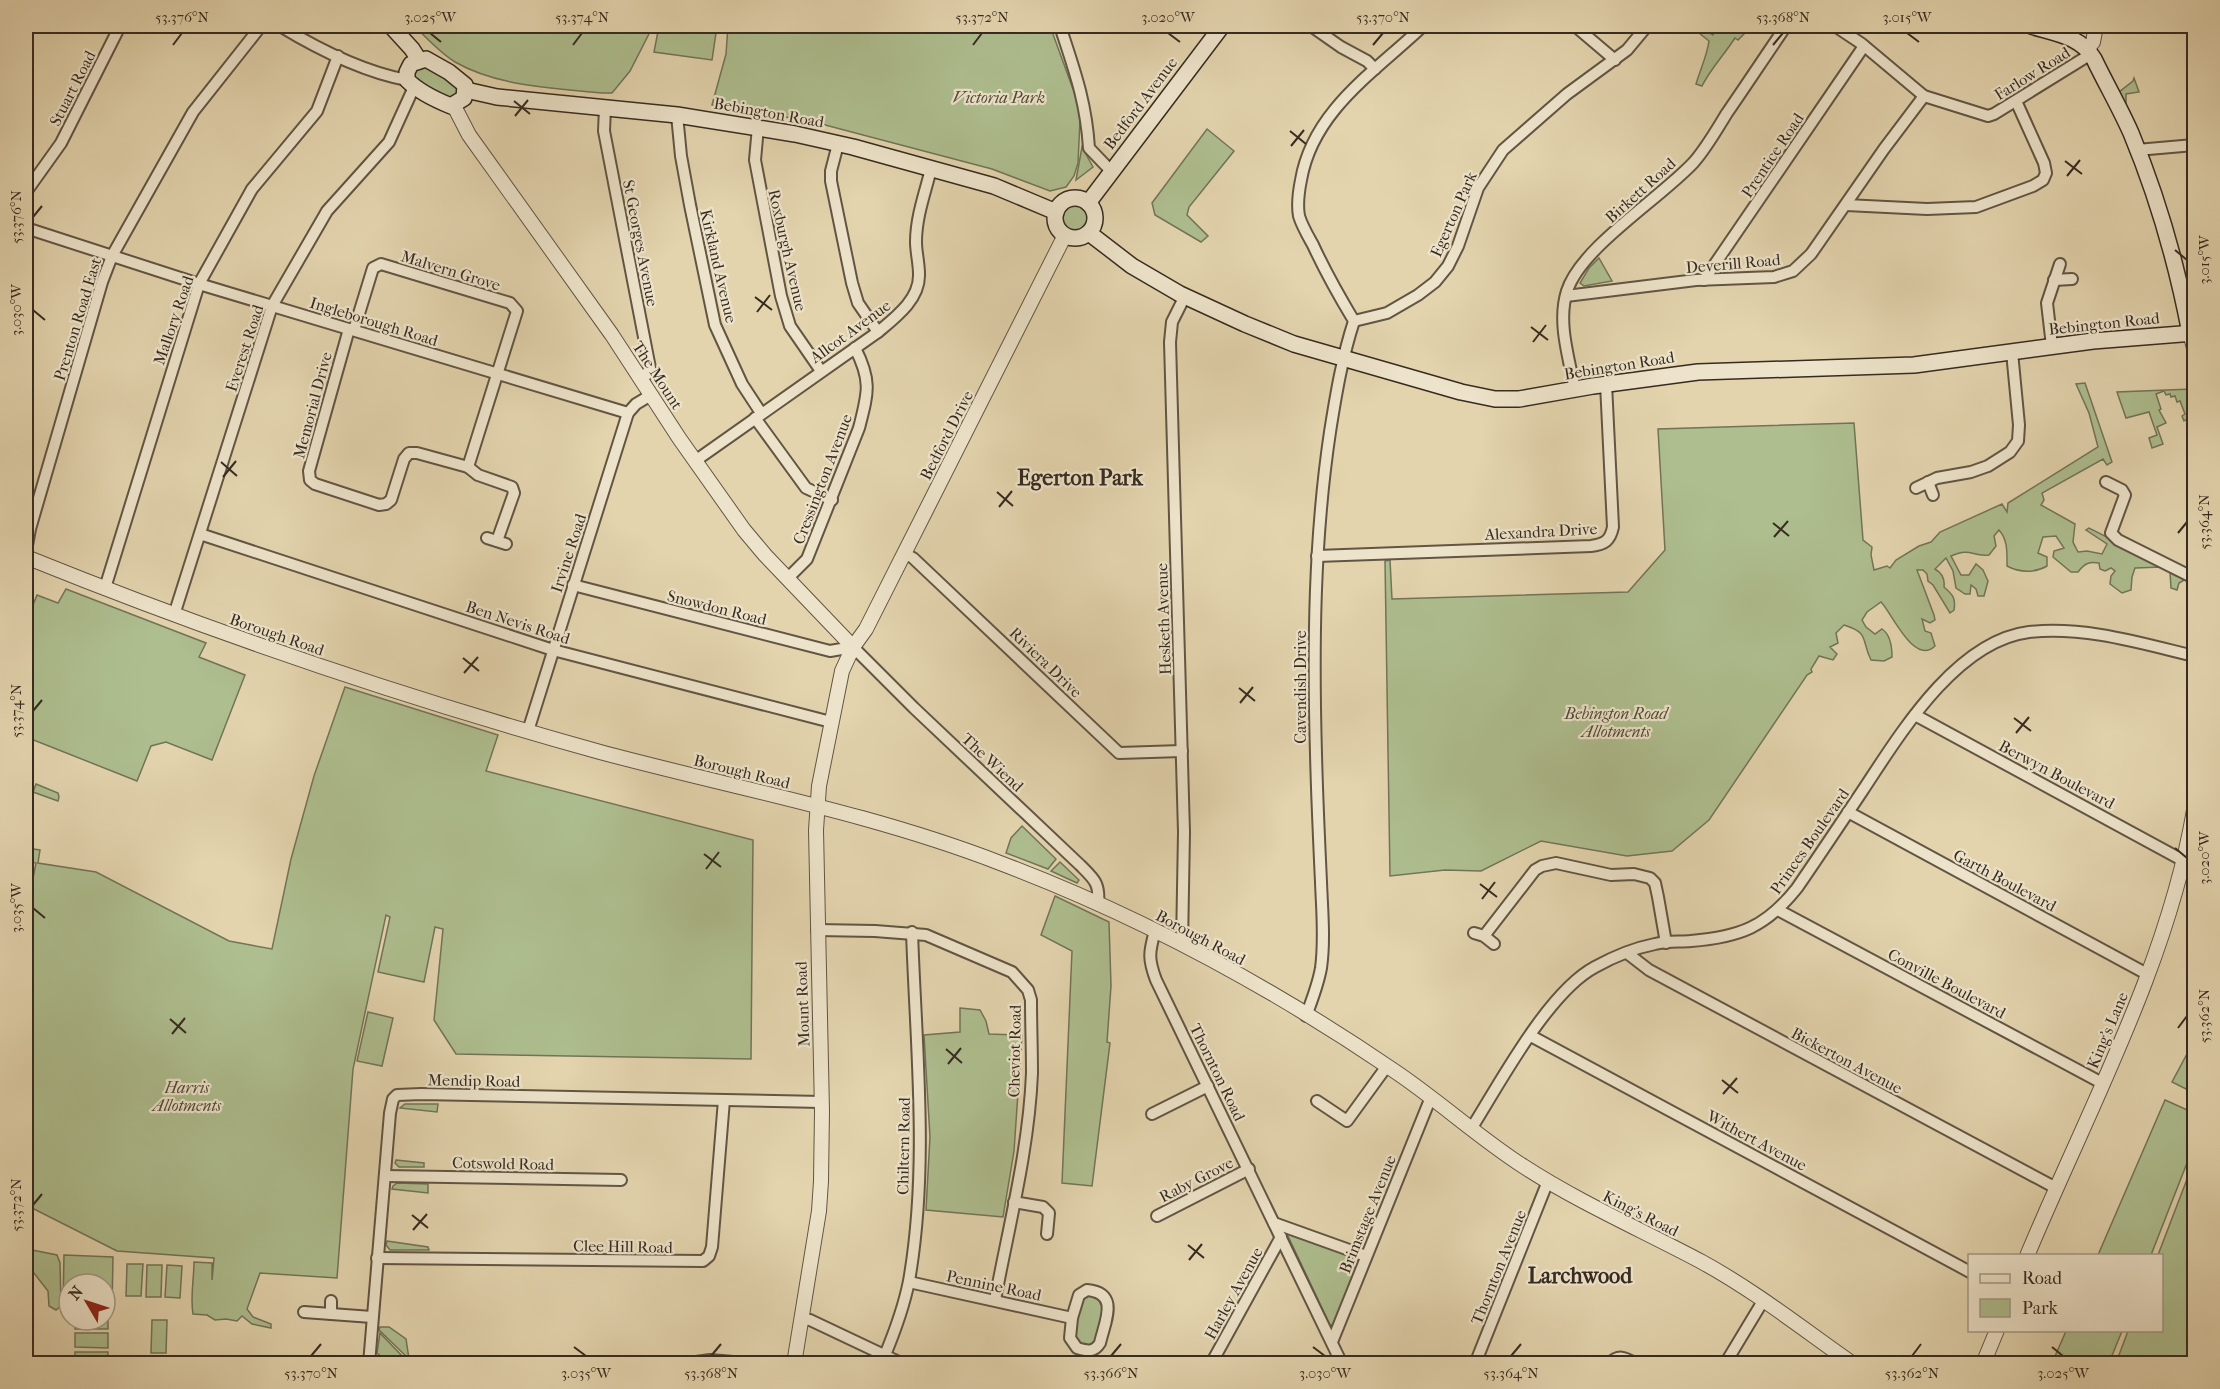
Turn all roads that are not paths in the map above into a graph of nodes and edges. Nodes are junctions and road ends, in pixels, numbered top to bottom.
1 (120, 26) edge
2 (261, 26) edge
3 (280, 26) edge
4 (390, 26) edge
5 (1060, 26) edge
6 (1222, 26) edge
7 (1311, 26) edge
8 (1423, 26) edge
9 (1575, 26) edge
10 (1647, 26) edge
11 (1786, 26) edge
12 (1835, 26) edge
13 (2031, 26) edge
14 (2096, 26) edge
15 (1864, 46) junction
16 (2089, 51) junction
17 (338, 56) junction
18 (419, 60) junction
19 (1615, 60) junction
20 (1375, 69) junction
21 (411, 83) junction
22 (466, 90) junction
23 (1924, 96) junction
24 (2016, 101) junction
25 (454, 106) junction
26 (605, 108) junction
27 (677, 115) junction
28 (758, 127) junction
29 (838, 144) junction
30 (2194, 145) edge
31 (2137, 150) junction
32 (931, 170) junction
33 (1111, 171) junction
34 (26, 192) edge
35 (1088, 203) junction
36 (1846, 205) junction
37 (1056, 212) junction
38 (26, 228) edge
39 (1089, 233) junction
40 (1065, 235) junction
41 (112, 256) junction
42 (2060, 264) dead end
43 (2072, 279) dead end
44 (1704, 280) junction
45 (2054, 280) junction
46 (199, 284) junction
47 (2180, 284) junction
48 (1185, 296) junction
49 (1566, 296) junction
50 (272, 306) junction
51 (2194, 309) edge
52 (1354, 321) junction
53 (352, 329) junction
54 (878, 332) junction
55 (2193, 338) edge
56 (2052, 346) junction
57 (855, 348) junction
58 (2012, 352) junction
59 (1342, 358) junction
60 (821, 370) junction
61 (498, 374) junction
62 (643, 381) junction
63 (1606, 384) junction
64 (1575, 390) junction
65 (651, 395) junction
66 (628, 413) junction
67 (758, 416) junction
68 (695, 461) junction
69 (468, 467) junction
70 (1928, 482) junction
71 (2106, 482) dead end
72 (1916, 488) dead end
73 (1933, 495) dead end
74 (832, 500) junction
75 (200, 534) junction
76 (497, 542) dead end
77 (26, 551) edge
78 (904, 554) junction
79 (1317, 556) junction
80 (26, 557) edge
81 (2194, 578) edge
82 (788, 579) junction
83 (573, 585) junction
84 (105, 588) junction
85 (174, 615) junction
86 (854, 647) junction
87 (553, 650) junction
88 (2194, 656) edge
89 (1915, 715) junction
90 (831, 722) junction
91 (528, 731) junction
92 (1182, 752) junction
93 (817, 807) junction
94 (1848, 812) junction
95 (2194, 817) edge
96 (2184, 861) junction
97 (1098, 904) junction
98 (1778, 910) junction
99 (817, 930) junction
100 (1155, 931) junction
101 (912, 933) junction
102 (1666, 943) junction
103 (1494, 944) dead end
104 (1182, 945) junction
105 (1627, 953) junction
106 (2147, 974) junction
107 (1306, 1016) junction
108 (1531, 1036) junction
109 (1387, 1066) junction
110 (2102, 1083) junction
111 (1208, 1086) junction
112 (1418, 1087) joint
113 (1431, 1097) junction
114 (724, 1100) junction
115 (1317, 1101) dead end
116 (822, 1102) junction
117 (1152, 1114) dead end
118 (1471, 1130) junction
119 (1249, 1169) junction
120 (385, 1176) junction
121 (621, 1180) dead end
122 (1548, 1181) junction
123 (2056, 1188) junction
124 (1014, 1202) junction
125 (1157, 1216) dead end
126 (1274, 1223) junction
127 (1047, 1234) dead end
128 (1281, 1237) junction
129 (2028, 1254) edge
130 (1366, 1256) junction
131 (377, 1258) junction
132 (1968, 1271) edge
133 (909, 1282) junction
134 (995, 1300) junction
135 (332, 1301) dead end
136 (1763, 1301) junction
137 (304, 1312) dead end
138 (330, 1314) junction
139 (372, 1317) junction
140 (1072, 1317) junction
141 (802, 1318) junction
142 (1996, 1332) edge
143 (1334, 1346) junction
144 (885, 1355) junction
145 (369, 1363) edge
146 (392, 1364) edge
147 (682, 1364) edge
148 (757, 1364) edge
149 (794, 1364) edge
150 (903, 1364) edge
151 (1211, 1364) edge
152 (1329, 1364) edge
153 (1342, 1364) edge
154 (1475, 1364) edge
155 (1609, 1364) edge
156 (1636, 1364) edge
157 (1725, 1364) edge
158 (1853, 1364) edge
159 (1983, 1364) edge

1 - 34 street, Stuart Road
2 - 41 street, Prenton Road East
3 - 17 street
4 - 18 main road
5 - 33 street
6 - 33 main road, Bedford Avenue
7 - 20 street
8 - 20 street
9 - 19 street
10 - 19 street, Egerton Park
11 - 49 street, Birkett Road
12 - 15 street, Farlow Road
13 - 16 main road
14 - 16 street
15 - 23 street, Farlow Road
15 - 44 street, Prentice Road
16 - 24 street, Farlow Road
16 - 31 main road
17 - 21 street
17 - 46 street, Mallory Road
18 - 21 main road
18 - 22 main road
19 - 52 street, Egerton Park
20 - 52 street
21 - 25 main road
21 - 50 street, Everest Road
22 - 25 main road
22 - 26 main road, Bebington Road
23 - 24 street, Farlow Road
23 - 36 street, Deverill Road
24 - 36 street
25 - 62 street, The Mount
26 - 27 main road, Bebington Road
26 - 62 street, St Georges Avenue
27 - 28 main road, Bebington Road
27 - 67 street, Kirkland Avenue
28 - 29 main road, Bebington Road
28 - 60 street, Roxburgh Avenue
29 - 32 main road, Bebington Road
29 - 54 street
30 - 31 street
31 - 47 main road
32 - 37 main road, Bebington Road
32 - 54 street, Allcot Avenue
33 - 35 main road, Bedford Avenue
35 - 37 main road
35 - 39 main road
36 - 44 street, Deverill Road
37 - 40 main road
38 - 41 street, Ingleborough Road
39 - 40 main road
39 - 48 main road, Bebington Road
40 - 78 street, Bedford Drive
41 - 46 street, Ingleborough Road
41 - 77 street, Prenton Road East
42 - 45 street
43 - 45 street
44 - 49 street, Deverill Road
45 - 56 street
46 - 50 street, Ingleborough Road
46 - 84 street, Mallory Road
47 - 51 main road
47 - 55 main road
48 - 59 main road, Bebington Road
48 - 92 street, Hesketh Avenue
49 - 64 street, Birkett Road
50 - 53 street, Ingleborough Road
50 - 75 street, Everest Road
52 - 59 street
53 - 61 street, Ingleborough Road
53 - 61 street, Malvern Grove
53 - 69 street, Memorial Drive
54 - 57 street, Allcot Avenue
55 - 56 main road, Bebington Road
56 - 58 main road, Bebington Road
57 - 60 street, Allcot Avenue
57 - 74 street, Cressington Avenue
58 - 63 main road, Bebington Road
58 - 70 street
59 - 64 main road, Bebington Road
59 - 79 street, Cavendish Drive
60 - 67 street, Allcot Avenue
61 - 66 street, Ingleborough Road
61 - 69 street
62 - 65 street, The Mount
63 - 64 main road, Bebington Road
63 - 79 street, Alexandra Drive
65 - 66 street
65 - 68 street, The Mount
66 - 83 street, Irvine Road
67 - 68 street, Allcot Avenue
67 - 74 street, Kirkland Avenue
68 - 82 street, The Mount
69 - 76 street
70 - 72 street
70 - 73 street
71 - 81 street
74 - 82 street, Cressington Avenue
75 - 85 street, Everest Road
75 - 87 street, Ben Nevis Road
78 - 86 street, Bedford Drive
78 - 92 street, Riviera Drive
79 - 107 street, Cavendish Drive
80 - 84 street, Borough Road
82 - 86 street, The Mount
83 - 86 street, Snowdon Road
83 - 87 street, Irvine Road
84 - 85 street, Borough Road
85 - 91 street, Borough Road
86 - 90 street, Mount Road
86 - 97 street, The Wiend
87 - 90 street, Ben Nevis Road
87 - 91 street, Irvine Road
88 - 89 street, Princes Boulevard
89 - 94 street, Princes Boulevard
89 - 96 street, Berwyn Boulevard
90 - 93 street, Mount Road
91 - 93 street, Borough Road
92 - 104 street, Hesketh Avenue
93 - 97 street, Borough Road
93 - 99 street, Mount Road
94 - 98 street, Princes Boulevard
94 - 106 street, Garth Boulevard
95 - 96 street, King's Lane
96 - 106 street, King's Lane
97 - 100 street, Borough Road
98 - 102 street, Princes Boulevard
98 - 110 street, Conville Boulevard
99 - 101 street, Cheviot Road
99 - 116 street, Mount Road
100 - 104 street, Borough Road
100 - 111 street, Thornton Road
101 - 124 street, Cheviot Road
101 - 133 street, Chiltern Road
102 - 103 street
102 - 105 street, Princes Boulevard
104 - 107 street, Borough Road
105 - 108 street, Princes Boulevard
105 - 123 street, Bickerton Avenue
106 - 110 street, King's Lane
107 - 109 street, Borough Road
108 - 118 street, Princes Boulevard
108 - 132 street, Withert Avenue
109 - 112 street, Borough Road
109 - 115 street
110 - 123 street, King's Lane
111 - 117 street
111 - 119 street, Thornton Road
112 - 113 street, King's Road
113 - 118 street, King's Road
113 - 130 street, Brimstage Avenue
114 - 116 street, Mendip Road
114 - 120 street, Mendip Road
114 - 131 street, Clee Hill Road
116 - 141 street, Mount Road
118 - 122 street, King's Road
119 - 125 street, Raby Grove
119 - 126 street, Thornton Road
120 - 121 street, Cotswold Road
120 - 131 street, Mendip Road
122 - 136 street, King's Road
122 - 154 street, Thornton Avenue
123 - 129 street, King's Lane
124 - 127 street
124 - 134 street, Cheviot Road
126 - 128 street, Thornton Road
126 - 130 street
128 - 143 street, Thornton Road
128 - 151 street, Harley Avenue
130 - 143 street, Brimstage Avenue
131 - 139 street, Mendip Road
133 - 134 street, Pennine Road
133 - 144 street, Chiltern Road
134 - 140 street, Pennine Road
135 - 138 street
136 - 157 street
136 - 158 street, King's Road
137 - 138 street
138 - 139 street
139 - 145 street, Mendip Road
140 - 140 street
141 - 144 street
141 - 149 street, Mount Road
142 - 159 street
143 - 152 street, Brimstage Avenue
143 - 153 street, Thornton Road
144 - 150 street
145 - 146 street
147 - 148 street
155 - 156 street

